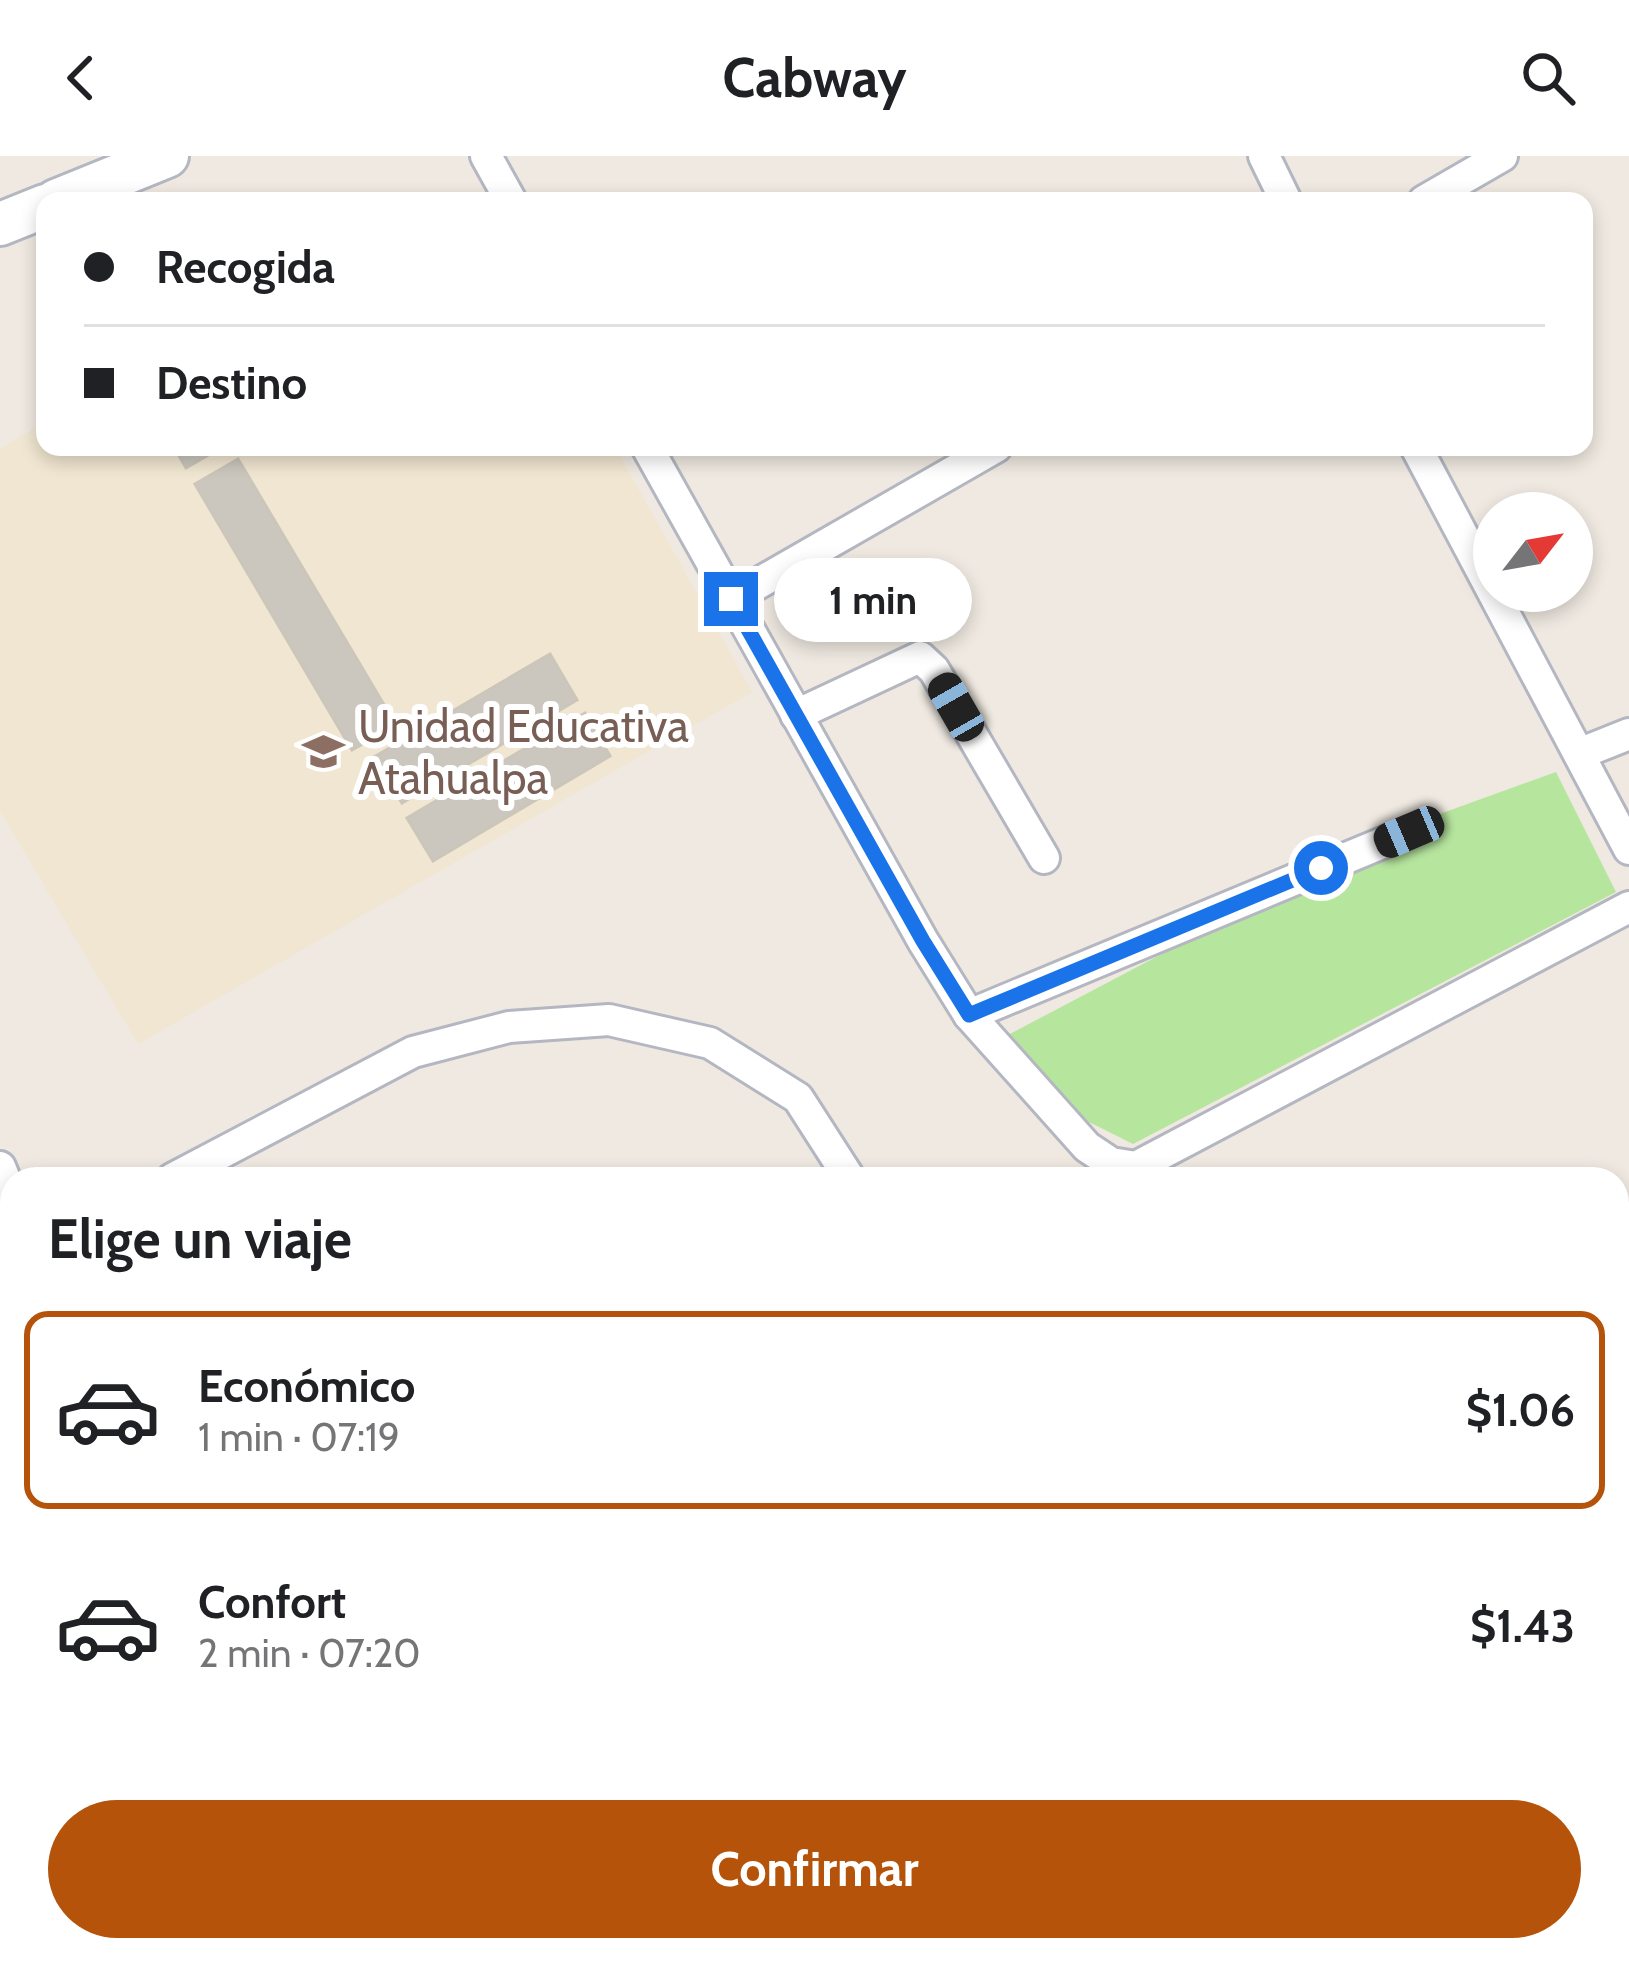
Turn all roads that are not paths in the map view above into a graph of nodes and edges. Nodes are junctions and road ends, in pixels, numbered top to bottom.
1 (167, 156) edge
2 (486, 156) edge
3 (1264, 156) edge
4 (1502, 156) edge
5 (78, 192) edge
6 (506, 192) edge
7 (1282, 192) edge
8 (1440, 192) edge
9 (36, 210) edge
10 (0, 224) edge
11 (652, 456) edge
12 (980, 456) edge
13 (1420, 456) edge
14 (731, 599) junction
15 (796, 715) junction
16 (1629, 734) edge
17 (1579, 754) junction
18 (1409, 832) dead end
19 (1629, 849) edge
20 (1044, 858) dead end
21 (1629, 907) edge
22 (969, 1015) junction
23 (195, 1167) edge
24 (842, 1167) edge

1 - 5 main road
2 - 6 street
3 - 7 street
4 - 8 street
9 - 10 main road
11 - 14 street
12 - 14 street
13 - 17 street
14 - 15 street
15 - 20 street
15 - 22 street
16 - 17 street
17 - 19 street
18 - 22 street
21 - 22 street
23 - 24 street

